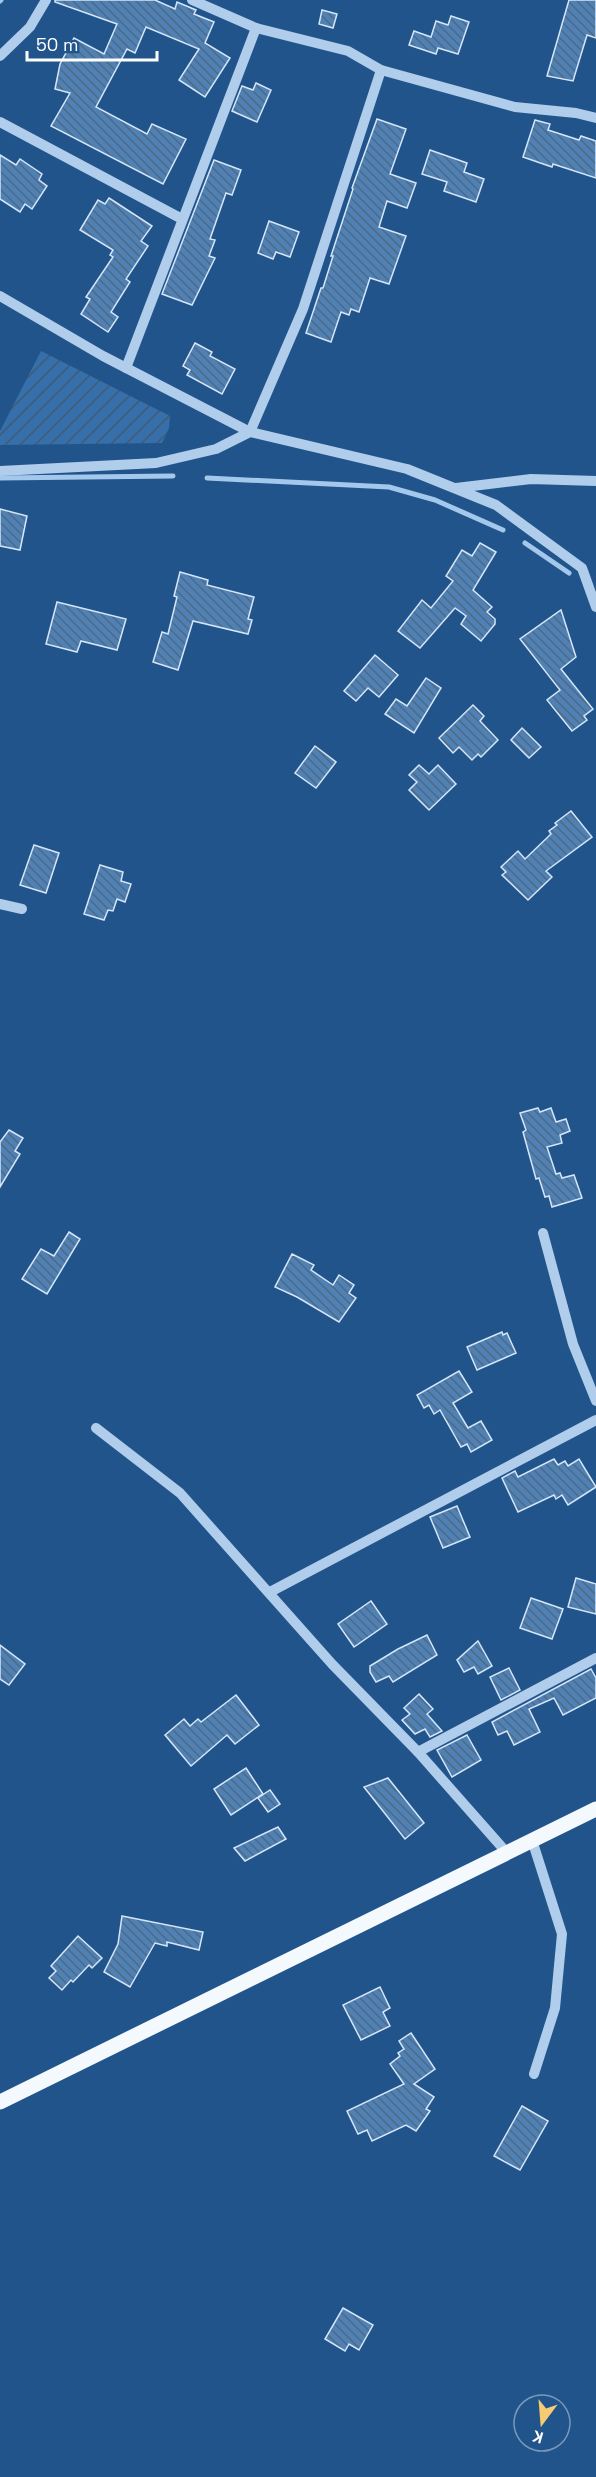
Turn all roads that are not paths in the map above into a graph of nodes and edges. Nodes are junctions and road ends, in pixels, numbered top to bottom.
1 (46, 0) edge
2 (192, 0) edge
3 (256, 28) junction
4 (0, 56) edge
5 (381, 70) junction
6 (596, 118) edge
7 (0, 122) edge
8 (182, 219) junction
9 (0, 296) edge
10 (126, 368) junction
11 (250, 432) junction
12 (0, 471) edge
13 (596, 481) edge
14 (455, 488) junction
15 (582, 568) junction
16 (596, 574) edge
17 (596, 606) edge
18 (0, 904) edge
19 (22, 909) dead end
20 (543, 1233) dead end
21 (596, 1401) edge
22 (596, 1420) edge
23 (96, 1428) dead end
24 (270, 1592) junction
25 (596, 1658) edge
26 (418, 1752) junction
27 (596, 1809) edge
28 (532, 1840) junction
29 (507, 1852) junction
30 (534, 2074) dead end
31 (0, 2102) edge

1 - 4 street
2 - 3 street
3 - 5 street
3 - 8 street
5 - 6 street
5 - 11 street
7 - 8 street
8 - 10 street
9 - 10 street
10 - 11 street
11 - 12 street
11 - 14 street
13 - 14 street
14 - 15 street
15 - 16 street
15 - 17 street
18 - 19 street
20 - 21 street
22 - 24 street
23 - 24 street
24 - 26 street
25 - 26 street
26 - 29 street
27 - 28 main road
28 - 29 main road
28 - 30 street
29 - 31 main road

